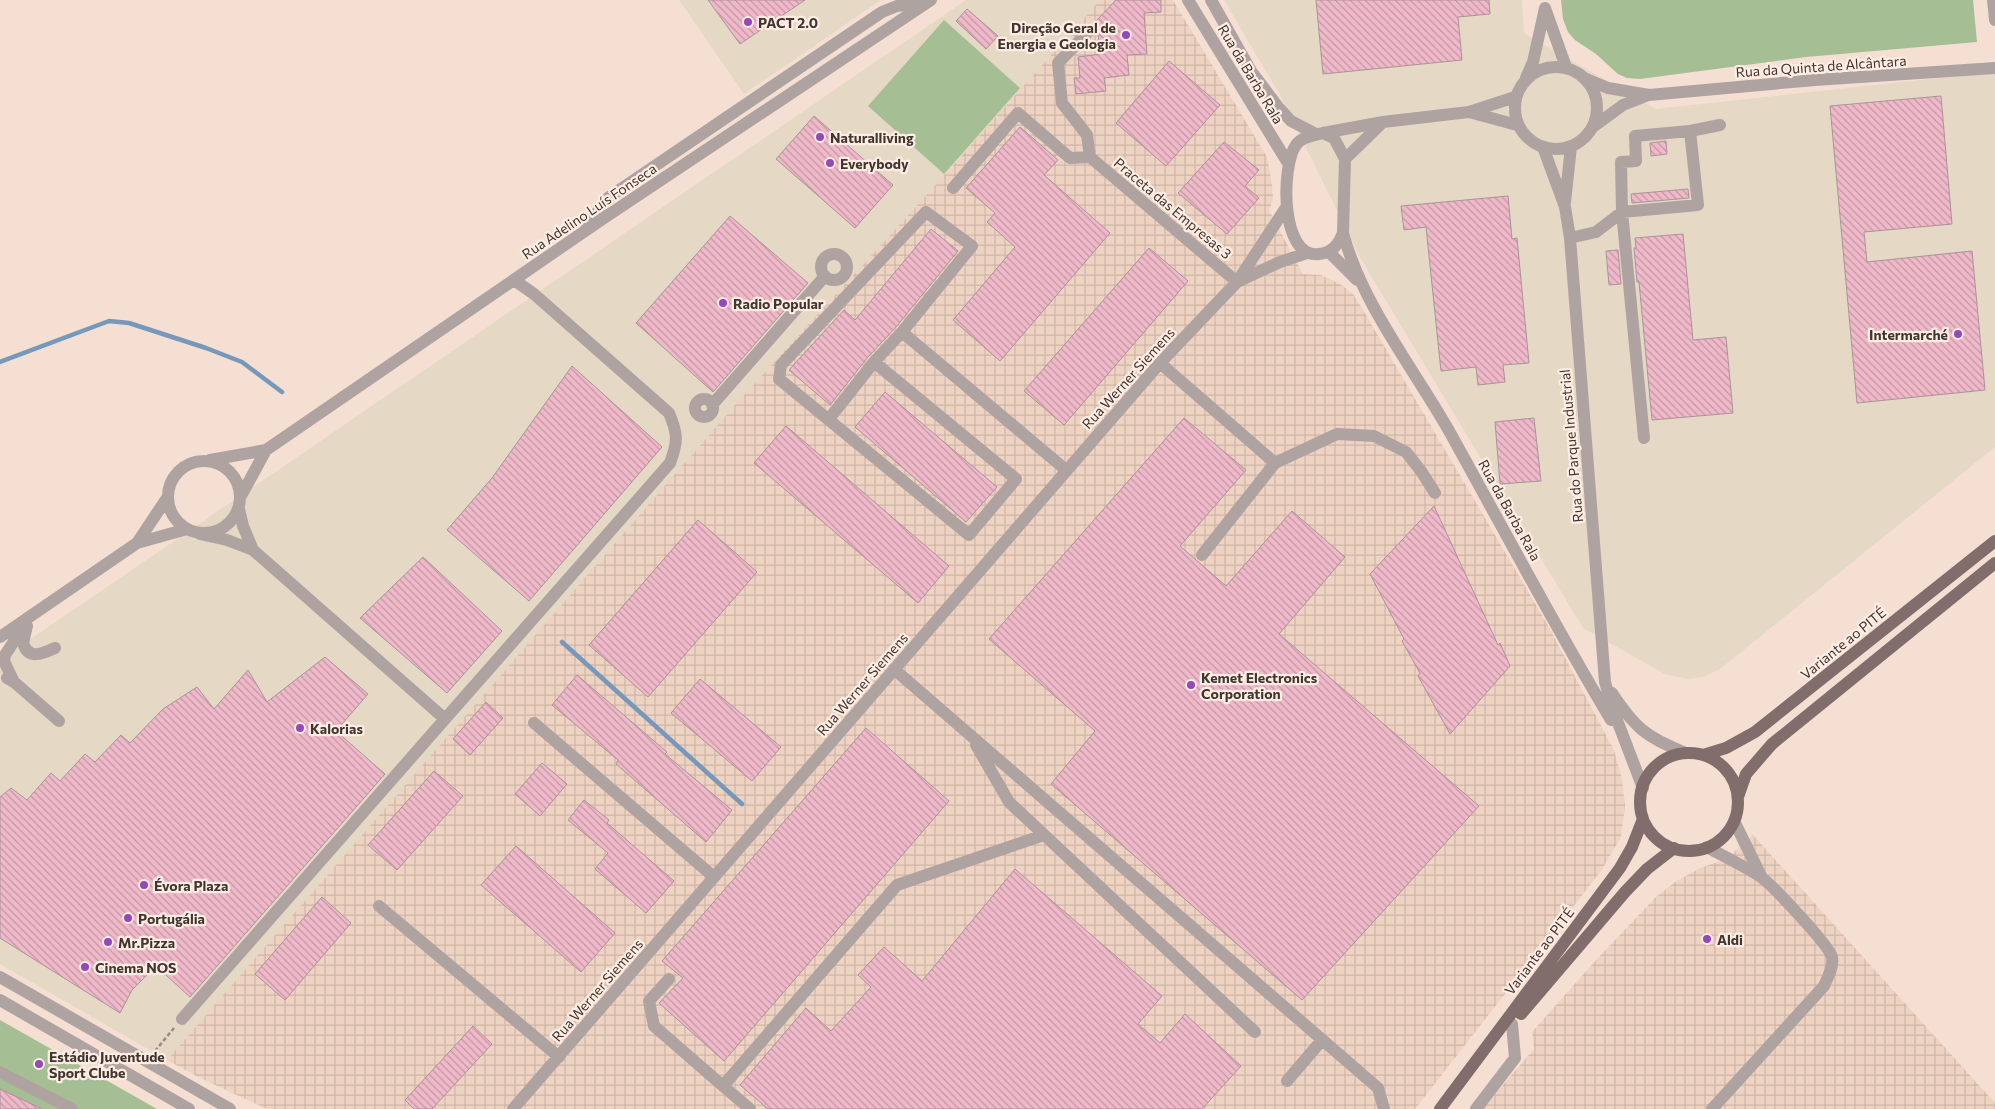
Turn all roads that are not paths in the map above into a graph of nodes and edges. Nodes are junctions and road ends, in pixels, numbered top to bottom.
1 (931, 0) edge
2 (1188, 0) edge
3 (1211, 0) edge
4 (1993, 0) edge
5 (1544, 4) edge
6 (1995, 20) edge
7 (1090, 30) dead end
8 (1566, 67) junction
9 (1995, 68) edge
10 (1584, 78) junction
11 (1526, 79) junction
12 (1649, 95) junction
13 (1515, 96) junction
14 (1469, 112) junction
15 (1383, 122) junction
16 (1517, 125) junction
17 (1720, 125) dead end
18 (1593, 127) junction
19 (1690, 130) junction
20 (1320, 133) junction
21 (1571, 147) junction
22 (1543, 148) junction
23 (1090, 157) junction
24 (1345, 159) junction
25 (1288, 163) junction
26 (953, 188) dead end
27 (1287, 206) junction
28 (1564, 207) junction
29 (1622, 212) junction
30 (1343, 233) junction
31 (1570, 238) junction
32 (574, 239) junction
33 (1330, 252) junction
34 (1307, 253) junction
35 (825, 276) dead end
36 (514, 280) junction
37 (1237, 282) junction
38 (1362, 285) junction
39 (902, 332) junction
40 (874, 362) junction
41 (1160, 363) junction
42 (712, 405) dead end
43 (829, 419) junction
44 (1644, 438) dead end
45 (266, 450) junction
46 (210, 460) junction
47 (1275, 463) junction
48 (1066, 470) junction
49 (1434, 493) dead end
50 (241, 496) junction
51 (168, 498) junction
52 (239, 509) junction
53 (187, 529) junction
54 (200, 534) junction
55 (1995, 541) edge
56 (137, 543) junction
57 (253, 550) junction
58 (1202, 555) dead end
59 (1995, 563) edge
60 (31, 616) junction
61 (0, 637) edge
62 (55, 648) dead end
63 (895, 670) junction
64 (0, 675) edge
65 (14, 682) junction
66 (1605, 682) junction
67 (445, 719) junction
68 (60, 721) dead end
69 (534, 723) dead end
70 (971, 736) junction
71 (1629, 752) junction
72 (1686, 753) junction
73 (1703, 755) junction
74 (1643, 788) junction
75 (1738, 797) junction
76 (1643, 819) junction
77 (1734, 821) junction
78 (1044, 835) junction
79 (1707, 847) junction
80 (1674, 848) junction
81 (714, 878) junction
82 (1762, 878) junction
83 (379, 906) dead end
84 (0, 977) edge
85 (668, 979) dead end
86 (0, 1000) edge
87 (182, 1019) road end
88 (1512, 1024) junction
89 (1255, 1032) dead end
90 (1322, 1040) junction
91 (559, 1056) junction
92 (0, 1072) edge
93 (1287, 1082) dead end
94 (723, 1086) junction
95 (1450, 1095) junction
96 (72, 1109) edge
97 (189, 1109) edge
98 (230, 1109) edge
99 (513, 1109) edge
100 (750, 1109) edge
101 (1384, 1109) edge
102 (1440, 1109) edge
103 (1476, 1109) edge
104 (1712, 1109) edge

1 - 32 street, Rua Adelino Luís Fonseca
1 - 32 street
2 - 25 street, Rua da Barba Rala
3 - 20 street, Rua da Barba Rala
4 - 6 street
5 - 8 street
5 - 11 street
7 - 23 street
8 - 10 street
8 - 11 street
9 - 12 street, Rua da Quinta de Alcântara
10 - 12 street
10 - 18 street
11 - 13 street
12 - 18 street
13 - 14 street
13 - 16 street
14 - 15 street
14 - 16 street
15 - 20 street
15 - 24 street
16 - 22 street
17 - 19 street
18 - 21 street
19 - 29 street
19 - 29 street
20 - 24 street, Rua da Barba Rala
20 - 25 street
21 - 22 street
21 - 28 street, Rua do Parque Industrial
22 - 28 street, Rua do Parque Industrial
23 - 26 street
23 - 37 street, Praceta das Empresas 3
24 - 30 street
25 - 27 street
27 - 34 street
27 - 37 street, Rua Werner Siemens
28 - 31 street, Rua do Parque Industrial
29 - 31 street
29 - 44 street
30 - 33 street
30 - 38 street, Rua da Barba Rala
31 - 66 street, Rua do Parque Industrial
32 - 36 street, Rua Adelino Luís Fonseca
33 - 34 street, Rua Werner Siemens
33 - 38 street, Rua da Barba Rala
34 - 37 street, Rua Werner Siemens
35 - 42 street
36 - 45 street, Rua Adelino Luís Fonseca
36 - 67 street
37 - 41 street, Rua Werner Siemens
38 - 71 street, Rua da Barba Rala
39 - 40 street
39 - 43 street
39 - 48 street
40 - 43 street
40 - 43 street
41 - 47 street
41 - 48 street, Rua Werner Siemens
45 - 46 street, Rua Adelino Luís Fonseca
45 - 50 street, Rua Adelino Luís Fonseca
46 - 50 street
46 - 51 street
47 - 49 street
47 - 58 street
48 - 63 street, Rua Werner Siemens
50 - 52 street
51 - 53 street
51 - 56 street
52 - 54 street
52 - 57 street
53 - 54 street
53 - 56 street
54 - 57 street
55 - 73 main road, Variante ao PITÉ
56 - 60 street
57 - 67 street
59 - 75 main road
60 - 61 street
60 - 62 street
60 - 65 street
63 - 70 street
63 - 81 street, Rua Werner Siemens
64 - 65 street
65 - 68 street
66 - 71 street, Rua da Barba Rala
66 - 72 street
67 - 87 street
69 - 81 street
70 - 78 street
70 - 90 street
71 - 74 street, Rua da Barba Rala
72 - 73 main road
72 - 74 main road
73 - 75 main road
74 - 76 main road
75 - 77 main road
76 - 80 main road
76 - 95 main road, Variante ao PITÉ
77 - 79 main road
77 - 82 street
78 - 89 street
78 - 94 street
79 - 80 main road
79 - 82 street
80 - 88 main road, Variante ao PITÉ
81 - 91 street, Rua Werner Siemens
82 - 104 street
83 - 91 street
84 - 98 street
85 - 94 street
86 - 97 street
88 - 95 main road, Variante ao PITÉ
88 - 103 street
90 - 93 street
90 - 101 street
91 - 99 street, Rua Werner Siemens
92 - 96 street
94 - 100 street
95 - 102 main road, Variante ao PITÉ

